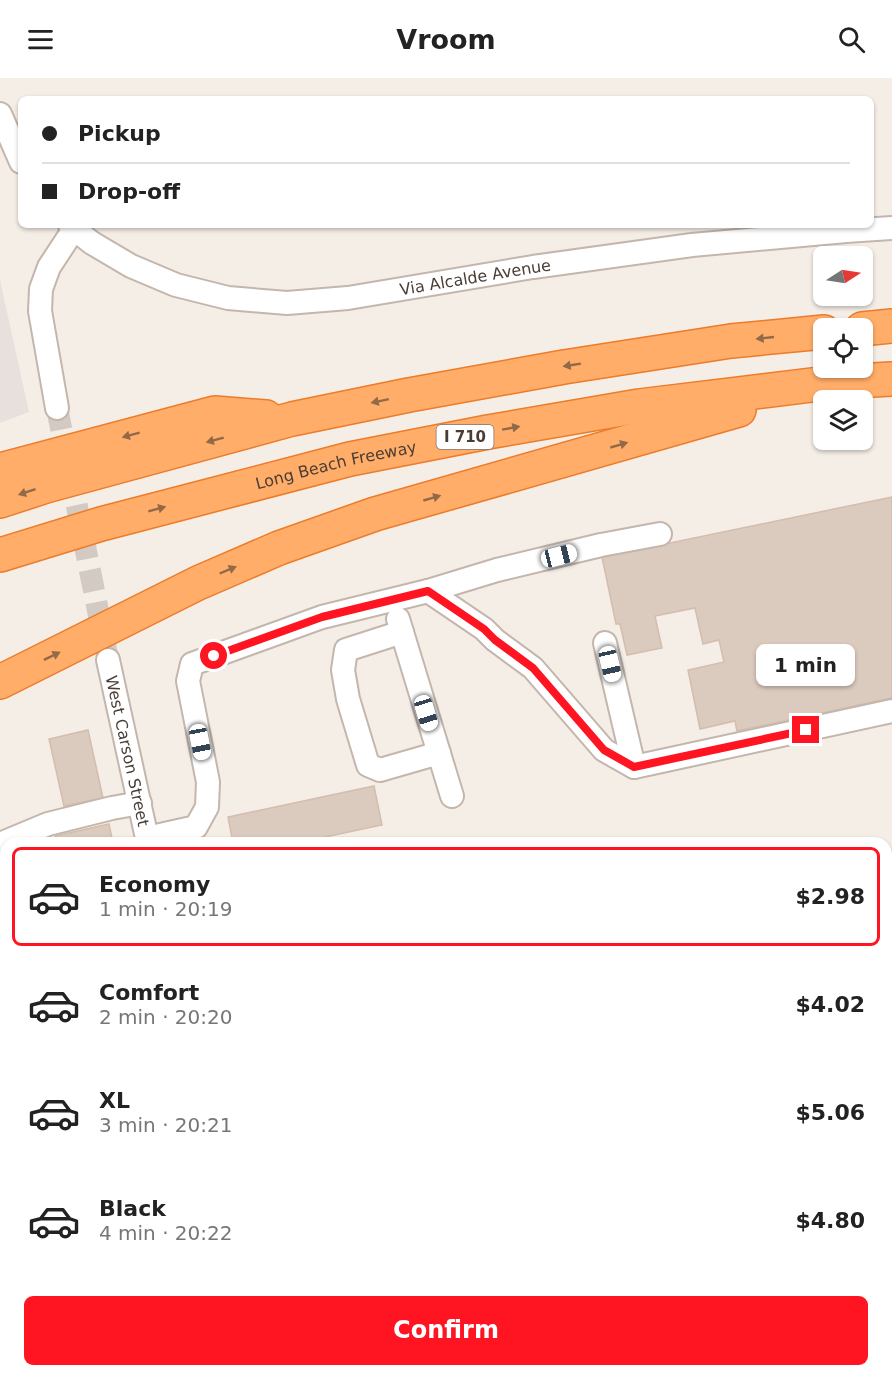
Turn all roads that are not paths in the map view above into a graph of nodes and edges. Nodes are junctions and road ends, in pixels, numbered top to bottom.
1 (0, 114) edge
2 (18, 155) edge
3 (71, 228) edge
4 (73, 228) edge
5 (892, 228) edge
6 (892, 326) edge
7 (873, 328) edge
8 (813, 333) edge
9 (892, 379) edge
10 (836, 382) junction
11 (57, 408) tunnel mouth
12 (292, 419) junction
13 (0, 470) edge
14 (0, 501) edge
15 (660, 534) dead end
16 (0, 555) edge
17 (428, 591) junction
18 (392, 600) junction
19 (402, 632) junction
20 (605, 643) dead end
21 (108, 660) tunnel mouth
22 (0, 682) edge
23 (892, 711) edge
24 (439, 753) junction
25 (634, 767) junction
26 (452, 796) dead end
27 (140, 803) junction
28 (17, 837) edge
29 (147, 837) edge
30 (159, 837) edge

1 - 2 street
3 - 11 street
4 - 5 street, Via Alcalde Avenue
6 - 7 highway
8 -> 12 highway
9 - 10 highway, Long Beach Freeway / I 710
16 -> 10 highway, Long Beach Freeway / I 710
22 -> 10 highway
12 -> 13 highway
12 -> 14 highway
15 - 17 street
17 - 18 street
17 - 25 street
18 - 19 street
18 - 30 street
19 - 24 street
19 - 24 street
20 - 25 street
21 - 27 street, West Carson Street
23 - 25 street
24 - 26 street
27 - 28 street
27 - 29 street, West Carson Street

